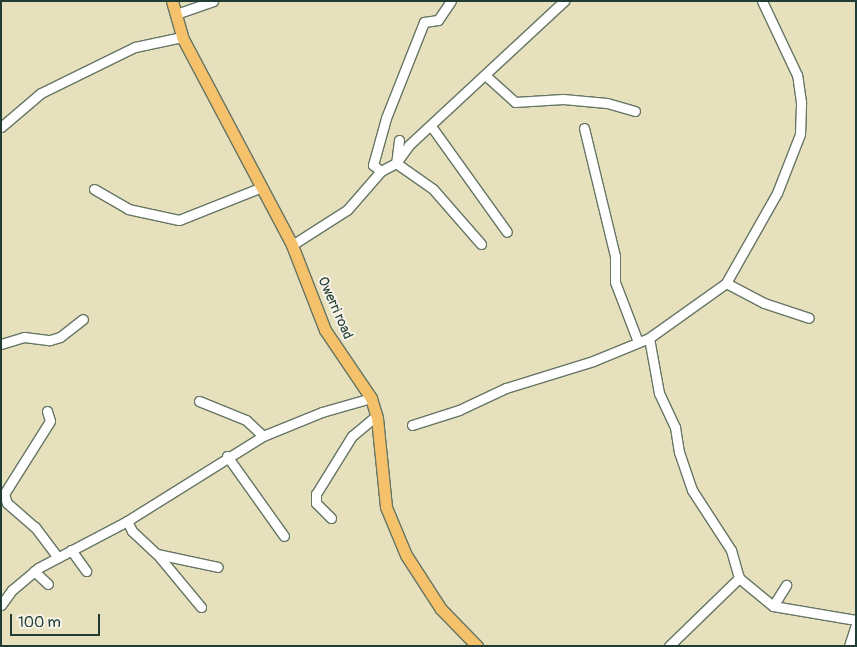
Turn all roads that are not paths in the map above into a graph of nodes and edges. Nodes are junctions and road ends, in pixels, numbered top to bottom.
1 (172, 1) edge
2 (213, 1) edge
3 (451, 1) edge
4 (564, 1) edge
5 (762, 1) edge
6 (176, 14) junction
7 (182, 37) junction
8 (485, 75) junction
9 (635, 111) dead end
10 (431, 126) junction
11 (1, 127) edge
12 (584, 128) dead end
13 (399, 140) dead end
14 (396, 163) junction
15 (381, 171) junction
16 (262, 187) junction
17 (94, 189) dead end
18 (507, 232) dead end
19 (481, 244) dead end
20 (292, 245) junction
21 (726, 283) junction
22 (809, 318) dead end
23 (83, 319) dead end
24 (649, 338) junction
25 (638, 342) junction
26 (1, 344) edge
27 (371, 398) junction
28 (199, 401) dead end
29 (47, 411) dead end
30 (376, 416) junction
31 (412, 425) dead end
32 (263, 436) junction
33 (227, 456) junction
34 (2, 493) edge
35 (332, 518) dead end
36 (127, 521) junction
37 (284, 536) dead end
38 (71, 550) junction
39 (157, 554) junction
40 (58, 557) junction
41 (218, 567) dead end
42 (34, 571) junction
43 (86, 571) dead end
44 (739, 578) junction
45 (48, 584) dead end
46 (786, 585) dead end
47 (1, 605) edge
48 (773, 606) junction
49 (201, 607) dead end
50 (856, 620) edge
51 (856, 624) edge
52 (478, 646) edge
53 (669, 646) edge
54 (849, 646) edge

1 - 6 main road, Owerri road
2 - 6 street
3 - 15 street
4 - 8 street
5 - 21 street
6 - 7 main road, Owerri road
7 - 11 street
7 - 16 main road, Owerri road
8 - 9 street
8 - 10 street
10 - 14 street
10 - 18 street
12 - 25 street
13 - 14 street
14 - 15 street
14 - 19 street
15 - 20 street
16 - 17 street
16 - 20 main road, Owerri road
20 - 27 main road, Owerri road
21 - 22 street
21 - 24 street
23 - 26 street
24 - 25 street
24 - 44 street
25 - 31 street
27 - 30 main road, Owerri road
27 - 32 street
28 - 32 street
29 - 34 street
30 - 35 street
30 - 52 main road, Owerri road
32 - 33 street
33 - 36 street
33 - 37 street
34 - 40 street
36 - 38 street
36 - 39 street
38 - 40 street
38 - 43 street
39 - 41 street
39 - 49 street
40 - 42 street
42 - 45 street
42 - 47 street
44 - 48 street
44 - 53 street
46 - 48 street
48 - 50 street
51 - 54 street

